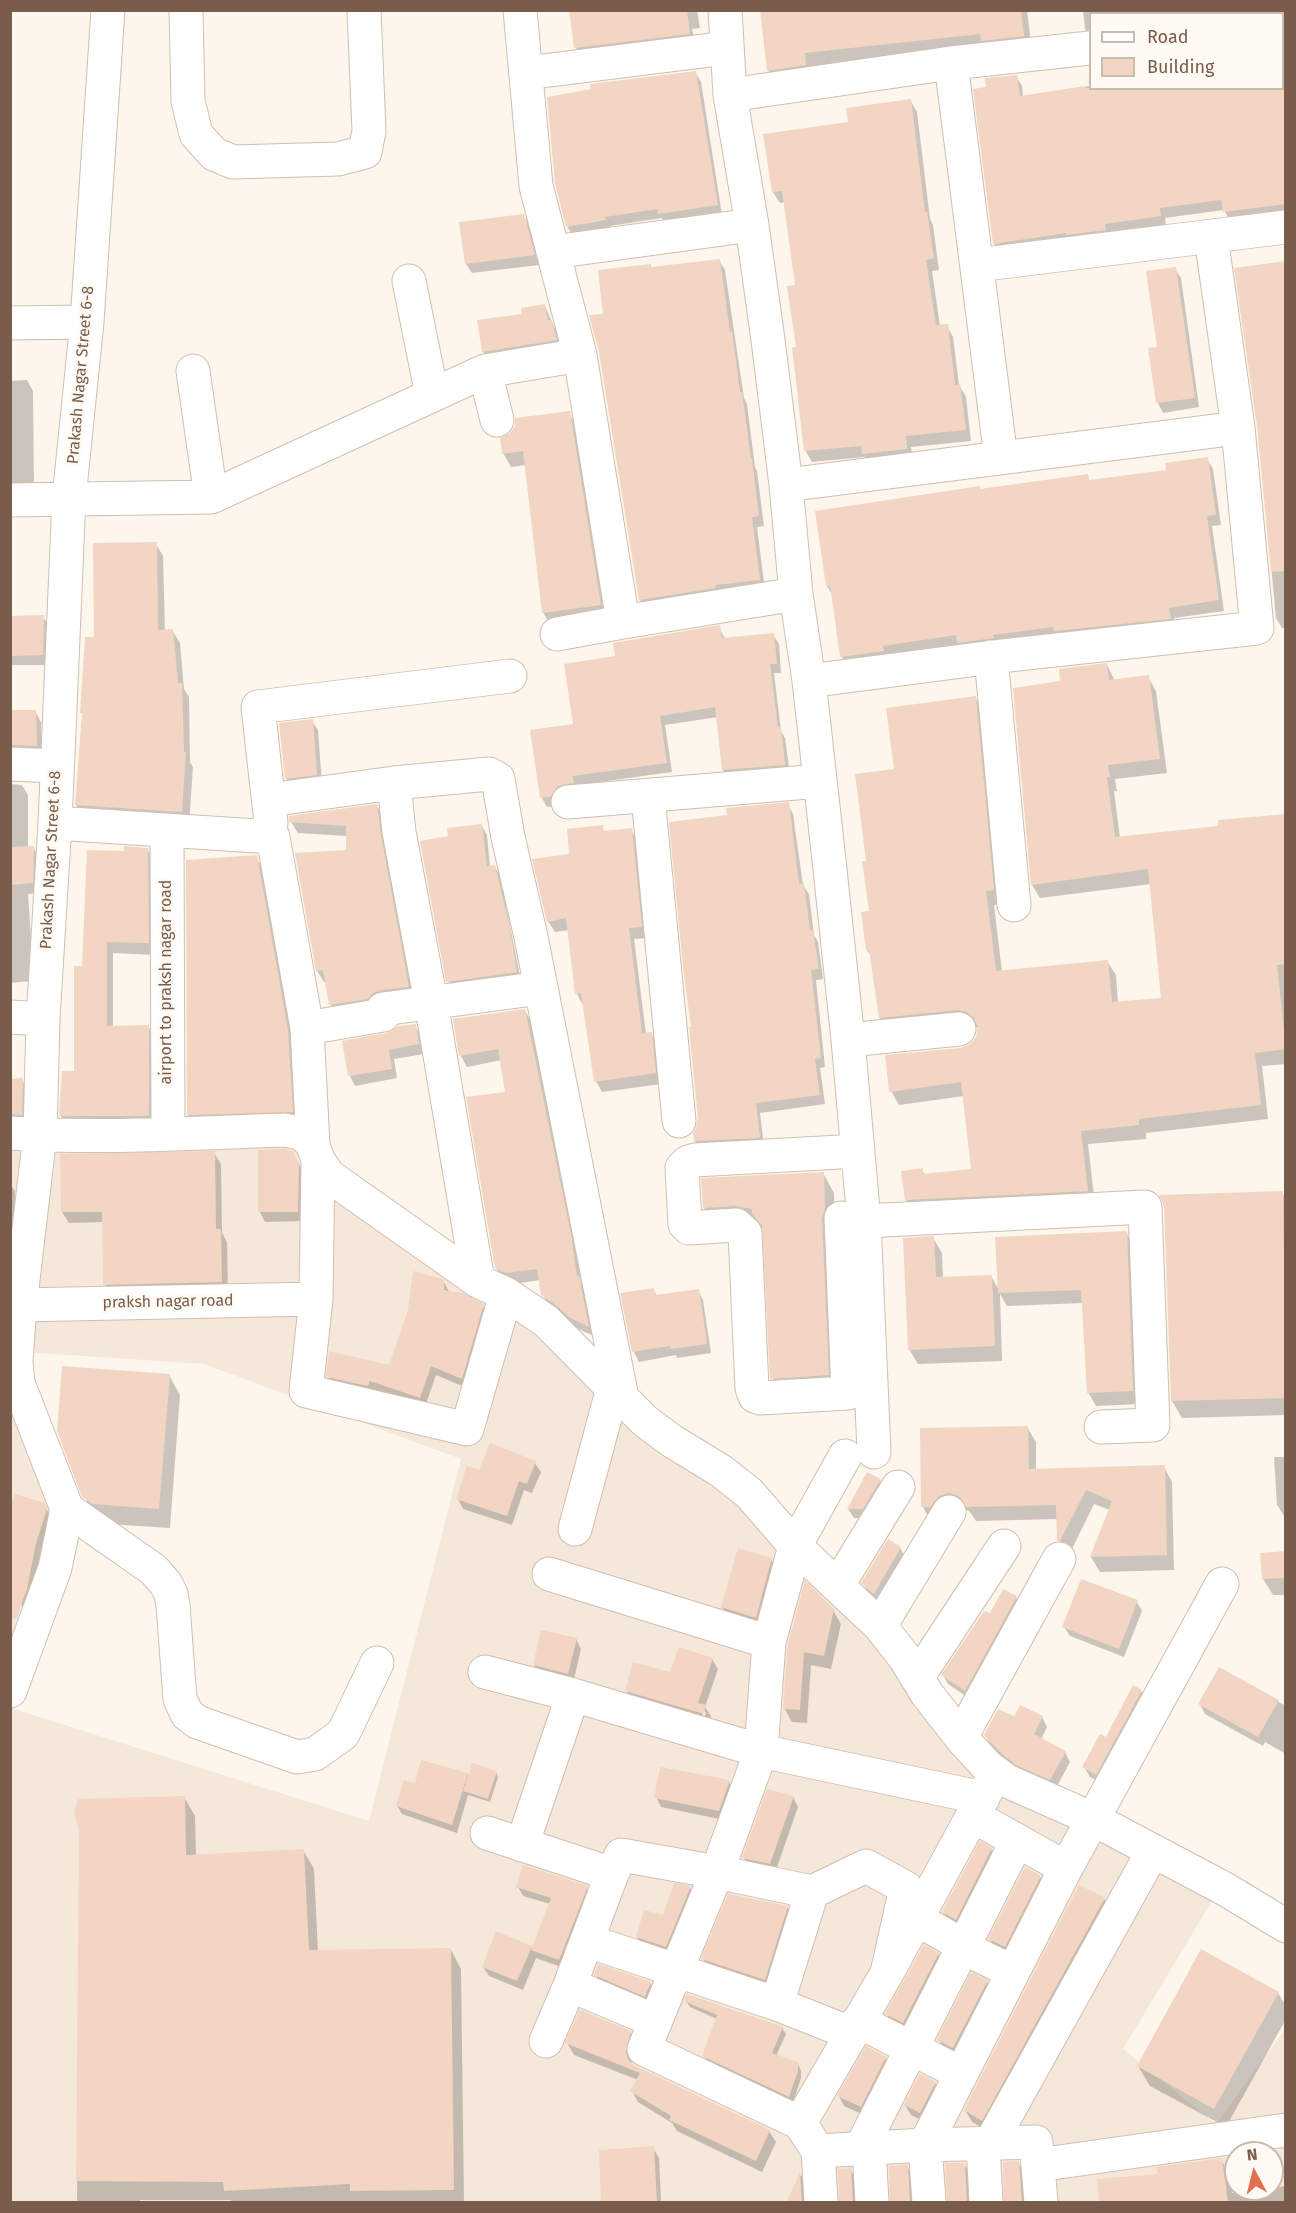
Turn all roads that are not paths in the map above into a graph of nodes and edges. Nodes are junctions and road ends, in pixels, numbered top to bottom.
1 (108, 10) edge
2 (186, 10) edge
3 (364, 10) edge
4 (520, 10) edge
5 (725, 10) edge
6 (727, 48) junction
7 (1089, 48) edge
8 (951, 63) junction
9 (526, 73) junction
10 (730, 95) junction
11 (752, 225) junction
12 (1286, 227) edge
13 (1211, 237) junction
14 (553, 252) junction
15 (977, 265) junction
16 (409, 281) dead end
17 (87, 322) junction
18 (10, 323) edge
19 (580, 355) junction
20 (193, 371) dead end
21 (485, 371) junction
22 (432, 395) junction
23 (497, 420) dead end
24 (1238, 428) junction
25 (1001, 458) junction
26 (786, 485) junction
27 (211, 497) junction
28 (69, 498) junction
29 (10, 500) edge
30 (796, 594) junction
31 (623, 622) junction
32 (557, 634) dead end
33 (991, 657) junction
34 (510, 676) dead end
35 (809, 681) junction
36 (10, 764) edge
37 (56, 766) junction
38 (820, 781) junction
39 (393, 783) junction
40 (648, 796) junction
41 (269, 800) junction
42 (568, 802) dead end
43 (55, 823) junction
44 (167, 830) junction
45 (273, 837) junction
46 (1014, 905) dead end
47 (541, 988) junction
48 (431, 1002) junction
49 (10, 1017) edge
50 (43, 1019) junction
51 (307, 1028) junction
52 (959, 1029) dead end
53 (848, 1040) junction
54 (679, 1121) dead end
55 (168, 1133) junction
56 (25, 1134) edge
57 (316, 1152) junction
58 (848, 1152) junction
59 (864, 1221) junction
60 (492, 1287) junction
61 (316, 1299) junction
62 (20, 1305) junction
63 (14, 1380) edge
64 (860, 1392) junction
65 (617, 1393) junction
66 (1101, 1427) dead end
67 (898, 1487) dead end
68 (67, 1509) junction
69 (949, 1512) dead end
70 (575, 1528) dead end
71 (795, 1546) junction
72 (1004, 1546) dead end
73 (1059, 1559) dead end
74 (549, 1574) dead end
75 (1222, 1584) dead end
76 (838, 1585) junction
77 (880, 1626) junction
78 (769, 1642) junction
79 (377, 1663) dead end
80 (485, 1672) dead end
81 (917, 1677) junction
82 (10, 1691) edge
83 (573, 1695) junction
84 (961, 1737) junction
85 (761, 1751) junction
86 (984, 1796) junction
87 (1093, 1819) junction
88 (487, 1833) dead end
89 (1017, 1841) junction
90 (522, 1845) junction
91 (1153, 1851) junction
92 (1066, 1868) junction
93 (717, 1872) junction
94 (612, 1874) junction
95 (812, 1892) junction
96 (915, 1918) junction
97 (1284, 1922) edge
98 (588, 1941) junction
99 (964, 1946) junction
100 (678, 1970) junction
101 (1013, 1972) junction
102 (887, 1973) junction
103 (570, 1985) junction
104 (777, 2004) junction
105 (655, 2021) junction
106 (854, 2027) junction
107 (546, 2041) dead end
108 (913, 2048) junction
109 (960, 2073) junction
110 (800, 2123) junction
111 (1286, 2130) edge
112 (987, 2144) junction
113 (925, 2145) junction
114 (865, 2148) junction
115 (818, 2151) junction
116 (1038, 2165) junction
117 (821, 2202) edge
118 (872, 2202) edge
119 (929, 2202) edge
120 (986, 2202) edge
121 (1041, 2202) edge

1 - 17 street, Prakash Nagar Street 6-8
2 - 3 street
4 - 9 street
5 - 6 street
6 - 9 street
6 - 10 street
7 - 8 street
8 - 10 street
8 - 15 street
9 - 14 street
10 - 11 street
11 - 14 street
11 - 26 street
12 - 13 street
13 - 15 street
13 - 24 street
14 - 19 street
15 - 25 street
16 - 22 street
17 - 18 street
17 - 28 street, Prakash Nagar Street 6-8
19 - 21 street
19 - 31 street
20 - 27 street
21 - 22 street
21 - 23 street
22 - 27 street
24 - 25 street
24 - 33 street
25 - 26 street
26 - 30 street
27 - 28 street
28 - 29 street
28 - 37 street, Prakash Nagar Street 6-8
30 - 31 street
30 - 35 street
31 - 32 street
33 - 35 street
33 - 46 street
34 - 41 street
35 - 38 street
36 - 37 street
37 - 43 street, Prakash Nagar Street 6-8
38 - 40 street
38 - 53 street
39 - 41 street
39 - 47 street
39 - 48 street
40 - 42 street
40 - 54 street
41 - 45 street
43 - 44 street
43 - 50 street, Prakash Nagar Street 6-8
44 - 45 street
44 - 55 street, airport to praksh nagar road
45 - 51 street
47 - 48 street
47 - 65 street
48 - 51 street
48 - 60 street
49 - 50 street
50 - 56 street, Prakash Nagar Street 6-8
51 - 57 street
52 - 53 street
53 - 58 street
55 - 56 street
55 - 57 street
56 - 62 street, Prakash Nagar Street 6-8
57 - 60 street
57 - 61 street
58 - 59 street
58 - 64 street
58 - 64 street
59 - 64 street
59 - 66 street
60 - 61 street
60 - 65 street
61 - 62 street, praksh nagar road
62 - 63 street, Prakash Nagar Street 6-8
63 - 68 street, Prakash Nagar Street 6-8
64 - 71 street
65 - 70 street
65 - 71 street
67 - 76 street
68 - 79 street
68 - 82 street
69 - 77 street
71 - 76 street
71 - 78 street
72 - 81 street
73 - 84 street
74 - 78 street
75 - 87 street
76 - 77 street
77 - 81 street
78 - 85 street
80 - 83 street
81 - 84 street
83 - 85 street
83 - 90 street
84 - 86 street
85 - 86 street
85 - 93 street
86 - 87 street
86 - 89 street
86 - 96 street
87 - 91 street
87 - 92 street
88 - 90 street
89 - 92 street
89 - 99 street
90 - 94 street
91 - 97 street
91 - 112 street
92 - 101 street
93 - 94 street
93 - 95 street
93 - 100 street
94 - 98 street
95 - 102 street
95 - 104 street
96 - 99 street
96 - 102 street
98 - 100 street
98 - 103 street
99 - 101 street
99 - 108 street
100 - 104 street
100 - 105 street
101 - 109 street
102 - 106 street
103 - 105 street
103 - 107 street
104 - 106 street
105 - 110 street
106 - 108 street
106 - 110 street
108 - 109 street
108 - 114 street
109 - 113 street
110 - 115 street
111 - 116 street
112 - 113 street
112 - 116 street
112 - 120 street
113 - 114 street
113 - 119 street
114 - 115 street
114 - 118 street
115 - 117 street
116 - 121 street

